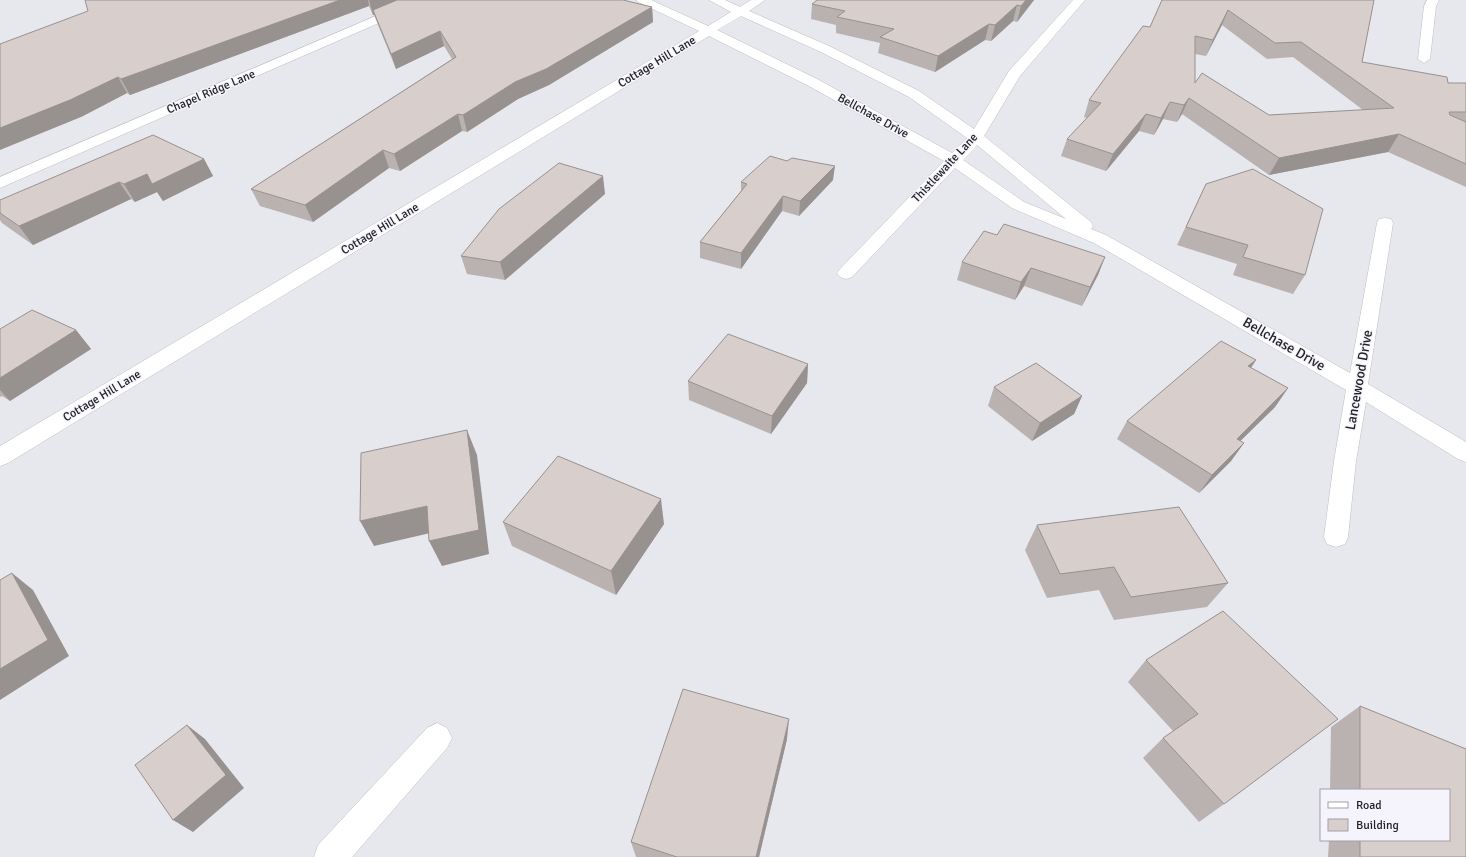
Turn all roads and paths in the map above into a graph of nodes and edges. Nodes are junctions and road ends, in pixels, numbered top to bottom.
1 (423, 0) edge
2 (642, 0) edge
3 (715, 0) edge
4 (759, 0) edge
5 (1080, 0) edge
6 (1433, 0) edge
7 (741, 11) junction
8 (709, 31) junction
9 (1424, 59) dead end
10 (976, 137) junction
11 (953, 160) junction
12 (0, 183) edge
13 (1385, 223) dead end
14 (1100, 239) junction
15 (846, 274) dead end
16 (1358, 387) junction
17 (1466, 453) edge
18 (0, 457) edge
19 (1336, 537) dead end
20 (437, 738) dead end
21 (330, 857) edge

1 - 12 street, Chapel Ridge Lane
2 - 8 street, Bellchase Drive
3 - 7 street, Bellchase Drive
4 - 7 street, Cottage Hill Lane
5 - 10 street, Thistlewaite Lane
6 - 9 street
7 - 8 street, Cottage Hill Lane
7 - 10 street, Bellchase Drive
8 - 11 street, Bellchase Drive
8 - 18 street, Cottage Hill Lane
10 - 11 street, Thistlewaite Lane
10 - 14 street, Bellchase Drive
11 - 14 street, Bellchase Drive
11 - 15 street, Thistlewaite Lane
13 - 16 street, Lancewood Drive
14 - 16 street, Bellchase Drive
16 - 17 street, Bellchase Drive
16 - 19 street, Lancewood Drive
20 - 21 street

